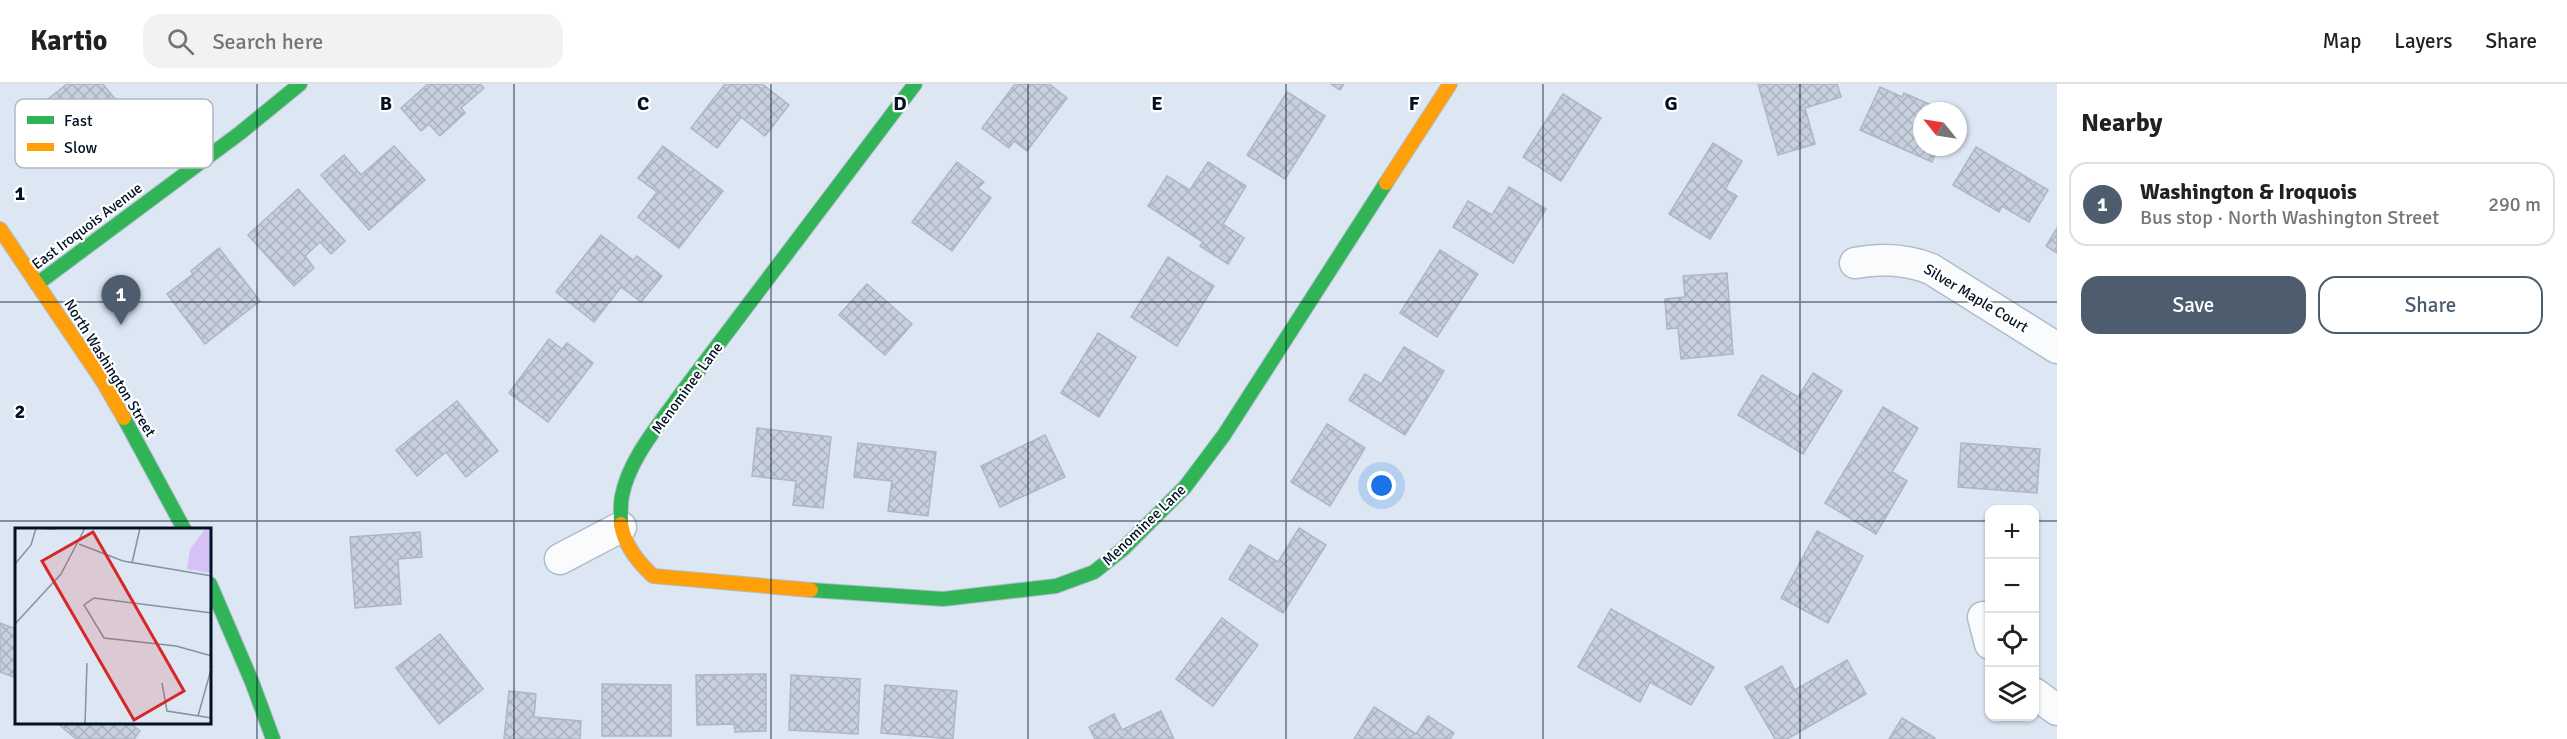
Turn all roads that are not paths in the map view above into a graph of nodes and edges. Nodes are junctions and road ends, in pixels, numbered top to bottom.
1 (300, 84) edge
2 (915, 84) edge
3 (1450, 84) edge
4 (213, 153) edge
5 (193, 168) edge
6 (0, 229) edge
7 (1855, 263) dead end
8 (37, 284) junction
9 (2057, 348) edge
10 (621, 527) junction
11 (183, 528) edge
12 (560, 559) dead end
13 (212, 589) edge
14 (2039, 697) edge
15 (2057, 710) edge
16 (273, 739) edge

1 - 4 street, East Iroquois Avenue
2 - 10 street, Menominee Lane
3 - 10 street, Menominee Lane
5 - 8 street, East Iroquois Avenue
6 - 8 street, North Washington Street
7 - 9 street, Silver Maple Court
8 - 11 street, North Washington Street
10 - 12 street
13 - 16 street
14 - 15 street

